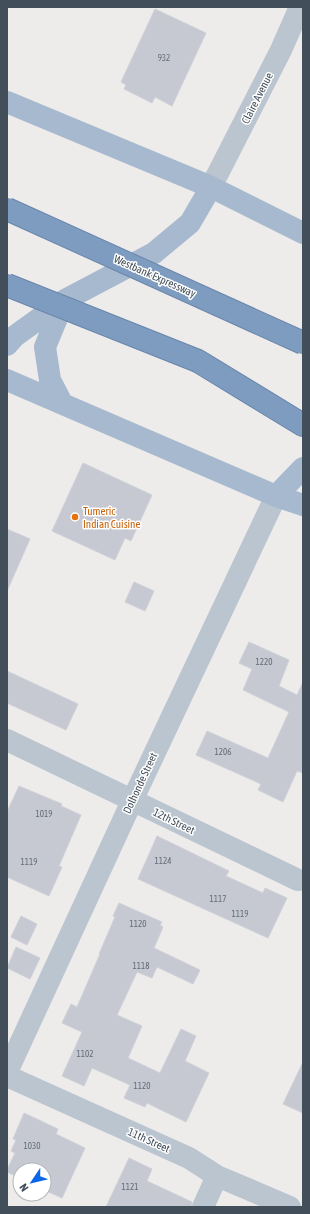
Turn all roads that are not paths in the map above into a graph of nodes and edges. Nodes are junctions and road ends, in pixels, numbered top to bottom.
1 (300, 7) edge
2 (7, 102) edge
3 (211, 187) junction
4 (7, 208) edge
5 (303, 233) edge
6 (7, 285) edge
7 (65, 300) junction
8 (303, 343) edge
9 (7, 345) edge
10 (198, 361) junction
11 (7, 380) edge
12 (62, 403) junction
13 (303, 410) edge
14 (303, 425) edge
15 (303, 468) edge
16 (276, 496) junction
17 (303, 505) edge
18 (7, 740) edge
19 (132, 801) junction
20 (298, 880) dead end
21 (7, 1072) edge
22 (7, 1076) edge
23 (217, 1176) junction
24 (203, 1207) edge
25 (290, 1207) edge

1 - 3 street, Claire Avenue
2 - 3 main road
3 - 5 main road
3 - 7 main road
4 - 8 highway, Westbank Expressway, bridge
6 - 10 highway, bridge
7 - 9 main road
7 - 12 main road
10 - 13 highway
10 - 14 highway
11 - 12 main road
12 - 16 main road
15 - 16 main road
16 - 17 main road
16 - 19 street, Dolhonde Street
18 - 19 street, 12th Street
19 - 20 street, 12th Street
19 - 21 street, Dolhonde Street
22 - 23 street, 11th Street
23 - 24 street
23 - 25 street, 11th Street

